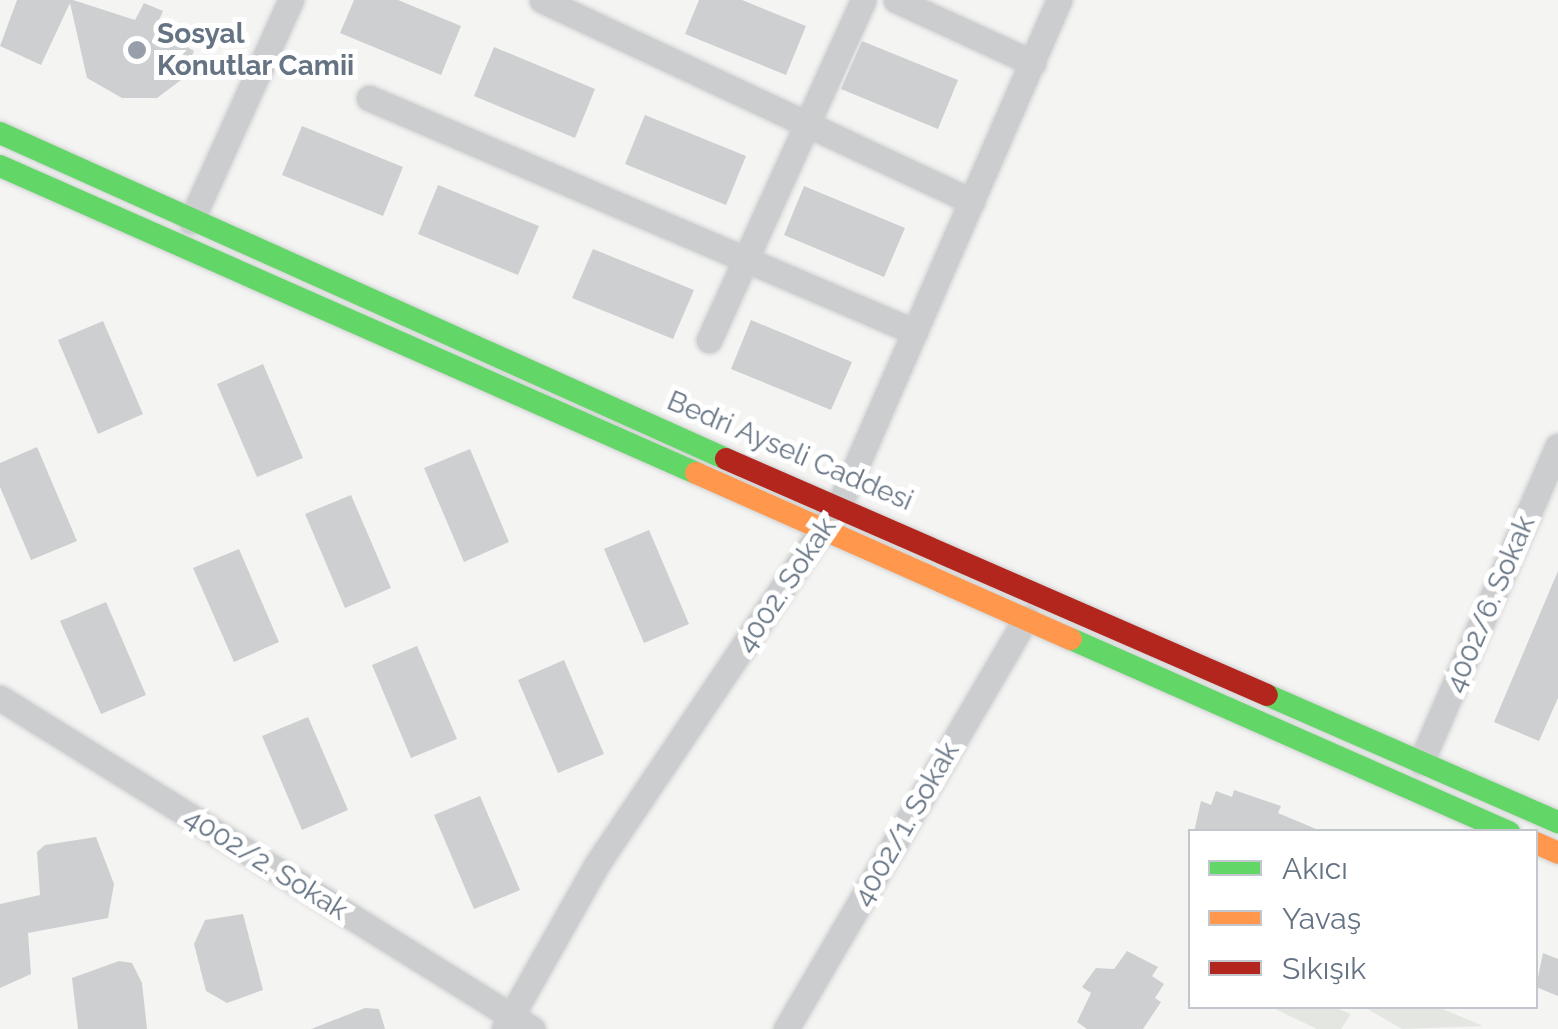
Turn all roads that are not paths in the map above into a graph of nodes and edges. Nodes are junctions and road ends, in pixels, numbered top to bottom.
1 (290, 0) edge
2 (542, 0) edge
3 (863, 0) edge
4 (896, 0) edge
5 (1059, 0) edge
6 (1033, 63) junction
7 (369, 98) dead end
8 (807, 124) junction
9 (0, 133) edge
10 (0, 166) edge
11 (972, 202) junction
12 (191, 221) junction
13 (746, 260) junction
14 (914, 332) junction
15 (709, 340) dead end
16 (1558, 446) edge
17 (840, 503) junction
18 (822, 532) junction
19 (1026, 618) junction
20 (0, 698) edge
21 (1422, 762) junction
22 (1558, 822) edge
23 (1502, 829) edge
24 (516, 1025) edge
25 (786, 1029) edge

1 - 12 street
2 - 8 street
3 - 8 street
4 - 6 street
5 - 6 street, 4002. Sokak
6 - 11 street, 4002. Sokak
7 - 13 street
8 - 11 street
8 - 13 street
9 - 12 main road, Bedri Ayseli Caddesi
10 - 18 main road
11 - 14 street, 4002. Sokak
12 - 17 main road, Bedri Ayseli Caddesi
13 - 14 street
13 - 15 street
14 - 17 street, 4002. Sokak
16 - 21 street, 4002/6. Sokak
17 - 18 street, 4002. Sokak
17 - 21 main road, Bedri Ayseli Caddesi
18 - 19 main road
18 - 24 street, 4002. Sokak
19 - 23 main road
19 - 25 street, 4002/1. Sokak
20 - 24 street, 4002/2. Sokak
21 - 22 main road, Bedri Ayseli Caddesi

